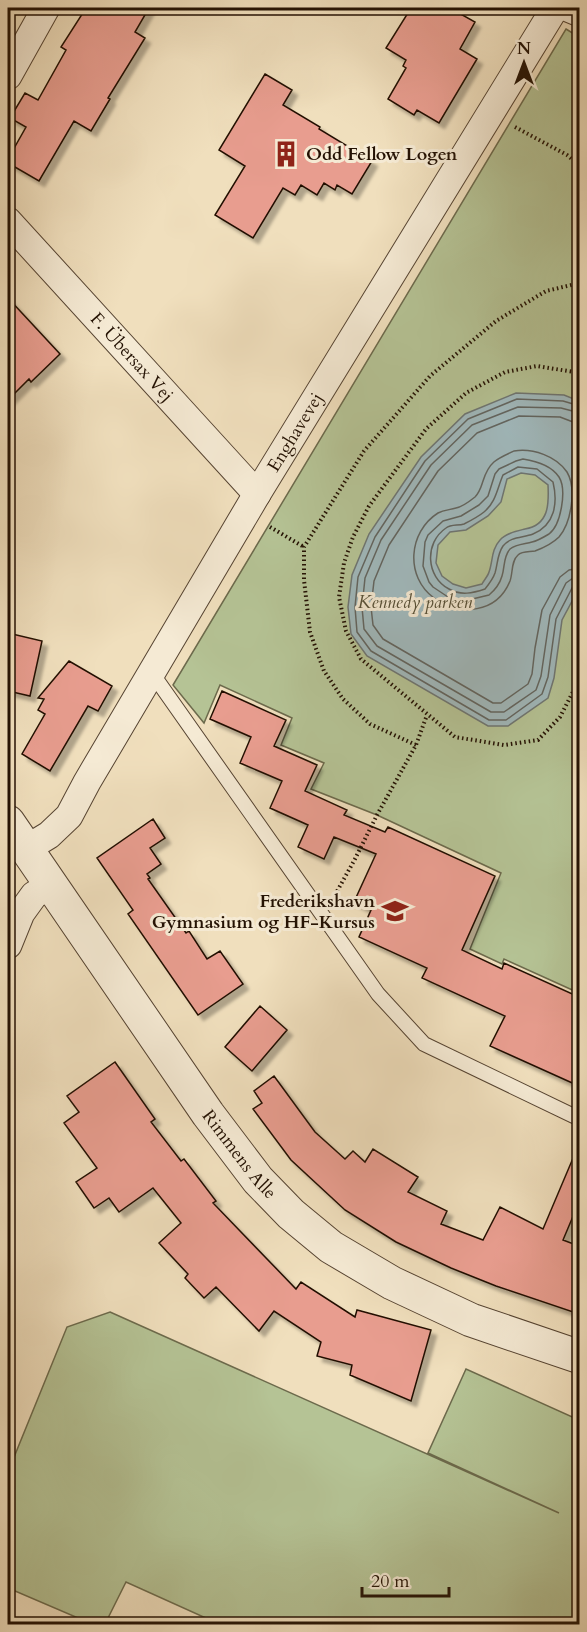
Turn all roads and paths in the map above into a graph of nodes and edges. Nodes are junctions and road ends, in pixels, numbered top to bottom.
1 (46, 8) edge
2 (555, 8) edge
3 (568, 8) edge
4 (579, 14) edge
5 (8, 76) edge
6 (490, 114) junction
7 (579, 166) edge
8 (8, 221) edge
9 (579, 284) edge
10 (579, 373) edge
11 (257, 494) junction
12 (268, 526) dead end
13 (303, 547) junction
14 (152, 673) junction
15 (579, 675) edge
16 (427, 715) junction
17 (416, 745) junction
18 (8, 822) edge
19 (26, 849) junction
20 (50, 885) junction
21 (323, 916) junction
22 (8, 945) edge
23 (579, 1119) edge
24 (579, 1358) edge

1 - 5 street
2 - 6 street, Enghavevej
3 - 4 street
6 - 7 path
6 - 11 street, Enghavevej
8 - 11 street, F. Übersax Vej
9 - 13 path
10 - 16 path
11 - 14 street, Enghavevej
12 - 13 path
13 - 17 path
14 - 19 street, Enghavevej
14 - 21 lane
15 - 16 path
16 - 17 path
17 - 21 path
18 - 19 street, Rimmens Alle
19 - 20 street, Rimmens Alle
20 - 22 street
20 - 24 street, Rimmens Alle
21 - 23 lane

